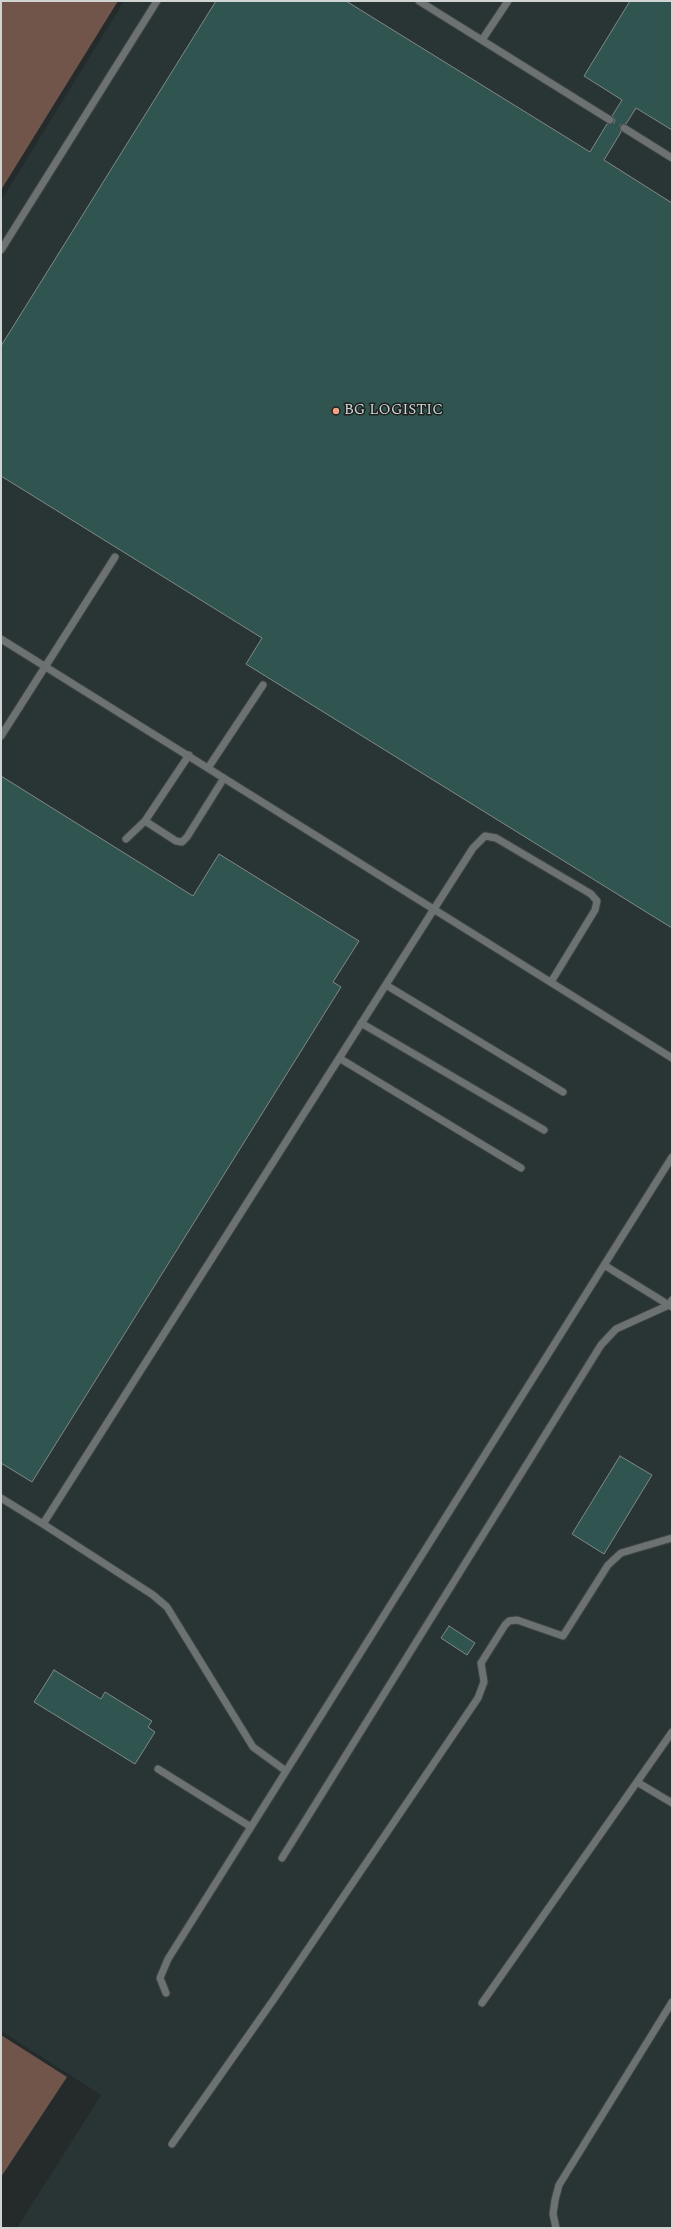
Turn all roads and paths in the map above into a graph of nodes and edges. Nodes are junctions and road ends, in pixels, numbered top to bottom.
1 (157, 1) edge
2 (419, 1) edge
3 (508, 1) edge
4 (482, 40) junction
5 (610, 120) dead end
6 (624, 128) dead end
7 (672, 158) edge
8 (1, 250) edge
9 (115, 557) dead end
10 (1, 638) edge
11 (45, 666) junction
12 (263, 685) dead end
13 (1, 736) edge
14 (188, 755) junction
15 (208, 768) junction
16 (224, 778) junction
17 (144, 821) junction
18 (126, 839) dead end
19 (434, 909) junction
20 (551, 982) junction
21 (386, 985) junction
22 (361, 1024) junction
23 (339, 1058) junction
24 (672, 1058) edge
25 (563, 1092) dead end
26 (544, 1130) dead end
27 (672, 1157) edge
28 (521, 1168) dead end
29 (604, 1265) junction
30 (671, 1304) edge
31 (1, 1498) edge
32 (44, 1524) junction
33 (672, 1538) edge
34 (672, 1732) edge
35 (158, 1769) dead end
36 (286, 1771) junction
37 (638, 1782) junction
38 (672, 1803) edge
39 (251, 1827) junction
40 (282, 1858) dead end
41 (166, 1993) dead end
42 (672, 2002) edge
43 (482, 2003) dead end
44 (172, 2144) dead end
45 (556, 2228) edge

1 - 8 lane
2 - 4 lane
3 - 4 lane
4 - 5 lane
6 - 7 lane
9 - 11 lane
10 - 11 lane
11 - 13 lane
11 - 14 lane
12 - 15 lane
14 - 15 lane
14 - 17 lane
15 - 16 lane
16 - 17 lane
16 - 19 lane
17 - 18 lane
19 - 20 lane
19 - 20 lane
19 - 21 lane
20 - 24 lane
21 - 22 lane
21 - 25 lane
22 - 23 lane
22 - 26 lane
23 - 28 lane
23 - 32 lane
27 - 29 lane
29 - 30 lane
29 - 36 lane
30 - 40 lane
31 - 32 lane
32 - 36 lane
33 - 44 lane
34 - 37 lane
35 - 39 lane
36 - 39 lane
37 - 38 lane
37 - 43 lane
39 - 41 lane
42 - 45 lane

